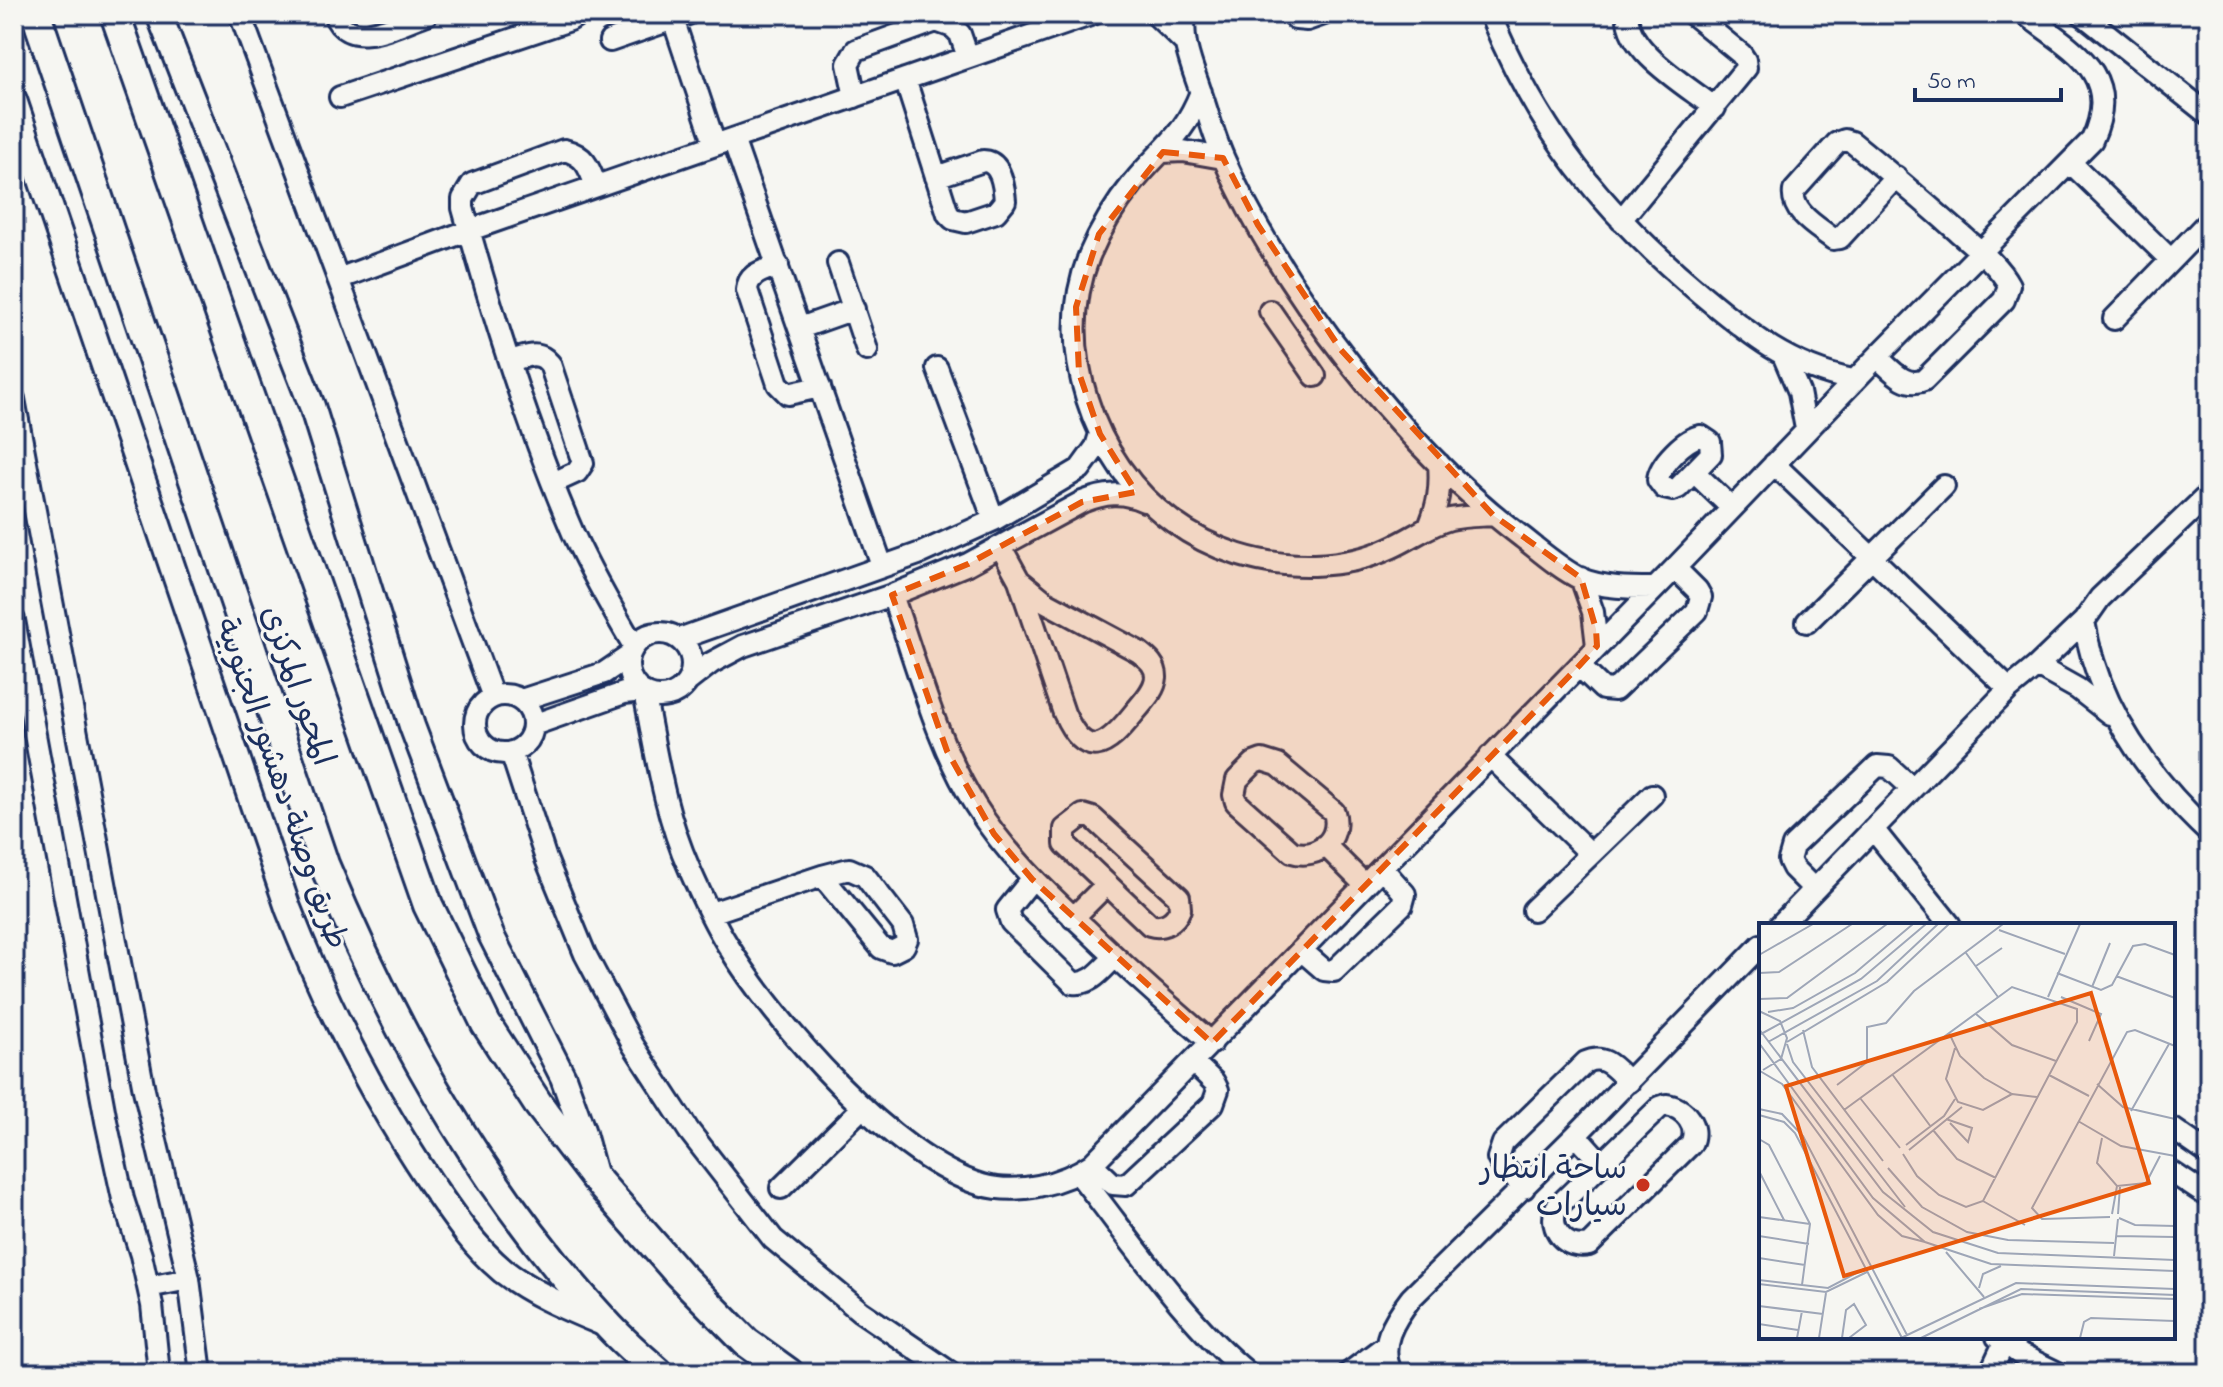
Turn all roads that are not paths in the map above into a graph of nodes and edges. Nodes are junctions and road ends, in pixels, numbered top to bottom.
1 (36, 14) edge
2 (115, 14) edge
3 (159, 14) edge
4 (240, 14) edge
5 (334, 14) edge
6 (427, 14) edge
7 (579, 14) edge
8 (1091, 14) edge
9 (1155, 14) edge
10 (1185, 14) edge
11 (1294, 14) edge
12 (1324, 14) edge
13 (1490, 14) edge
14 (1628, 14) edge
15 (1692, 14) edge
16 (2082, 14) edge
17 (2031, 16) edge
18 (681, 17) edge
19 (610, 41) dead end
20 (1183, 41) junction
21 (968, 57) junction
22 (905, 79) junction
23 (1201, 92) junction
24 (340, 97) dead end
25 (855, 97) junction
26 (14, 100) edge
27 (1715, 108) junction
28 (2209, 115) edge
29 (724, 142) junction
30 (1163, 152) junction
31 (1223, 158) junction
32 (2071, 163) junction
33 (936, 177) dead end
34 (1896, 177) junction
35 (596, 186) junction
36 (1621, 220) junction
37 (2209, 221) edge
38 (470, 230) junction
39 (1980, 251) junction
40 (2171, 260) junction
41 (838, 263) dead end
42 (778, 265) junction
43 (338, 279) junction
44 (854, 309) junction
45 (1270, 311) dead end
46 (2114, 319) dead end
47 (1319, 320) junction
48 (800, 328) junction
49 (1290, 340) junction
50 (867, 350) dead end
51 (1784, 357) junction
52 (1877, 357) junction
53 (510, 361) junction
54 (937, 368) dead end
55 (1315, 376) dead end
56 (1853, 380) junction
57 (820, 387) junction
58 (14, 399) edge
59 (1806, 429) junction
60 (1100, 434) junction
61 (1439, 464) junction
62 (1774, 464) junction
63 (1694, 472) dead end
64 (553, 483) junction
65 (1944, 486) dead end
66 (2209, 494) edge
67 (1148, 502) junction
68 (1732, 508) junction
69 (1493, 515) junction
70 (994, 520) junction
71 (1429, 527) junction
72 (1001, 547) junction
73 (1873, 559) junction
74 (882, 566) junction
75 (1675, 568) junction
76 (1581, 578) junction
77 (1019, 580) junction
78 (1653, 588) junction
79 (892, 595) junction
80 (14, 620) edge
81 (2084, 621) junction
82 (1807, 622) dead end
83 (679, 639) junction
84 (1597, 646) junction
85 (632, 651) junction
86 (1579, 666) junction
87 (2037, 666) junction
88 (688, 681) junction
89 (2009, 689) junction
90 (643, 692) junction
91 (493, 697) junction
92 (521, 700) junction
93 (2116, 719) junction
94 (533, 725) junction
95 (511, 752) junction
96 (1490, 756) junction
97 (1912, 788) junction
98 (1652, 795) dead end
99 (1873, 829) junction
100 (2209, 833) edge
101 (1325, 845) junction
102 (1591, 854) junction
103 (1382, 868) junction
104 (822, 876) dead end
105 (1032, 879) junction
106 (1107, 884) junction
107 (1365, 885) junction
108 (1814, 889) junction
109 (1533, 910) dead end
110 (711, 913) junction
111 (1073, 918) junction
112 (1782, 923) edge
113 (1948, 923) edge
114 (1759, 947) edge
115 (1301, 950) junction
116 (1115, 957) junction
117 (1212, 1043) junction
118 (1193, 1062) junction
119 (1629, 1082) junction
120 (863, 1107) junction
121 (1576, 1135) junction
122 (2176, 1137) edge
123 (2209, 1154) edge
124 (1602, 1164) junction
125 (1085, 1168) junction
126 (2175, 1174) edge
127 (594, 1177) junction
128 (781, 1188) dead end
129 (1524, 1188) junction
130 (2203, 1193) dead end
131 (189, 1279) junction
132 (148, 1287) junction
133 (607, 1324) junction
134 (1385, 1346) junction
135 (2009, 1352) edge
136 (159, 1373) edge
137 (201, 1373) edge
138 (659, 1373) edge
139 (789, 1373) edge
140 (951, 1373) edge
141 (1248, 1373) edge
142 (1349, 1373) edge
143 (1392, 1373) edge
144 (1990, 1373) edge
145 (2058, 1373) edge

1 - 133 highway, المحور المركزى
2 - 127 highway, المحور المركزى
3 - 127 main road
4 - 43 street
5 - 6 street
7 - 24 street
8 - 21 street
9 - 20 street
10 - 20 street
11 - 12 street
13 - 36 street
14 - 27 street
15 - 27 street
16 - 28 street
17 - 32 street
18 - 19 street
18 - 29 street
20 - 23 street
21 - 22 street
21 - 25 street
22 - 25 street
22 - 33 street
23 - 30 street
23 - 31 street
25 - 29 street
26 - 133 main road, طريق وصلة دهشور الجنوبية
27 - 36 street
29 - 35 street
29 - 42 street
30 - 31 street
30 - 60 street
31 - 47 street
32 - 39 street
32 - 40 street
34 - 34 street
34 - 39 street
35 - 38 street
35 - 38 street
36 - 51 street
37 - 40 street
38 - 43 street
38 - 53 street
39 - 52 street
39 - 52 street
40 - 46 street
41 - 44 street
42 - 48 street
42 - 57 street
43 - 91 street
44 - 48 street
44 - 50 street
45 - 49 street
47 - 49 street
47 - 61 street
48 - 57 street
49 - 55 street
51 - 56 street
51 - 59 street
52 - 56 street
53 - 64 street
53 - 64 street
54 - 70 street
56 - 59 street
57 - 74 street
58 - 131 street
59 - 62 street
60 - 67 street
60 - 70 street
61 - 69 street
61 - 71 street
62 - 68 street
62 - 73 street
63 - 68 street
64 - 85 street
65 - 73 street
66 - 81 street
67 - 71 street
67 - 72 street
68 - 75 street
69 - 71 street
69 - 76 street
70 - 74 street
72 - 77 street
72 - 79 street
73 - 82 street
73 - 89 street
74 - 83 street
75 - 78 street
75 - 86 street
76 - 78 street
76 - 84 street
77 - 77 street
78 - 84 street
79 - 88 street
79 - 105 street
80 - 132 street
81 - 87 street
81 - 93 street
83 - 85 street
83 - 88 street
84 - 86 street
85 - 90 street
85 - 92 street
86 - 96 street
87 - 89 street
87 - 93 street
88 - 90 street
89 - 97 street
90 - 94 street
90 - 110 street
91 - 92 street
91 - 95 street
92 - 94 street
93 - 100 street
94 - 95 street
95 - 140 street
96 - 102 street
96 - 103 street
97 - 99 street
97 - 108 street
98 - 102 street
99 - 108 street
99 - 113 street
101 - 101 street
101 - 107 street
102 - 109 street
103 - 107 street
103 - 115 street
104 - 110 street
105 - 111 street
105 - 116 street
106 - 106 street
106 - 111 street
107 - 115 street
108 - 112 street
110 - 120 street
111 - 116 street
114 - 119 street
115 - 117 street
116 - 117 street
117 - 118 street
118 - 125 street
118 - 125 street
119 - 121 street
119 - 129 street
120 - 125 street
120 - 128 street
121 - 124 street
121 - 129 street
122 - 123 street
124 - 124 street
125 - 141 street
126 - 130 street
127 - 139 highway, المحور المركزى
129 - 134 street
131 - 132 street
131 - 137 street
132 - 136 street
133 - 138 highway, طريق وصلة دهشور الجنوبية
134 - 142 street
134 - 143 street
135 - 144 street
135 - 145 street

